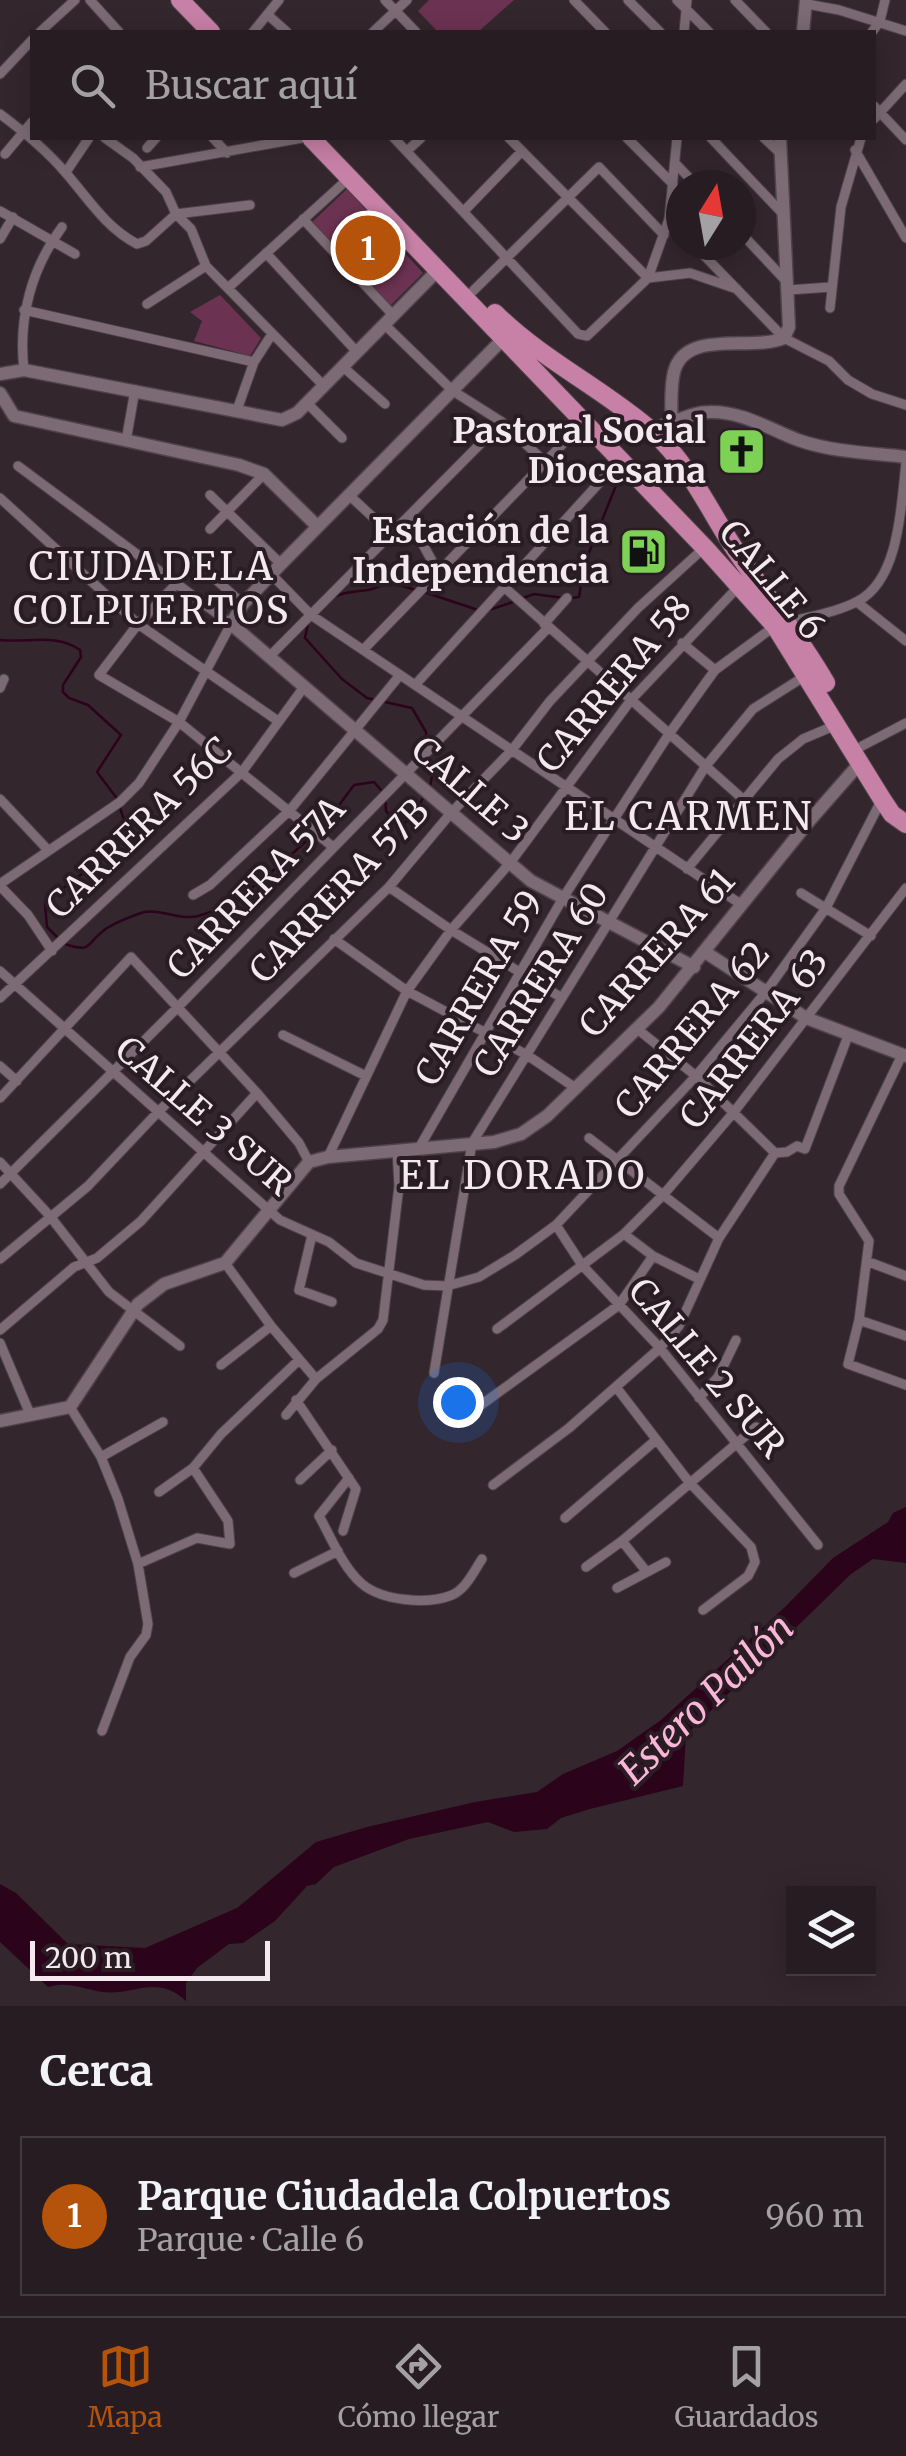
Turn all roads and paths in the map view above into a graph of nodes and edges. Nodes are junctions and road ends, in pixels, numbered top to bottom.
1 (75, 0) edge
2 (90, 0) edge
3 (180, 0) edge
4 (194, 0) edge
5 (279, 0) edge
6 (385, 0) edge
7 (407, 0) edge
8 (574, 0) edge
9 (628, 0) edge
10 (677, 0) edge
11 (735, 0) edge
12 (885, 0) edge
13 (807, 2) edge
14 (686, 4) edge
15 (396, 11) junction
16 (268, 15) junction
17 (880, 21) junction
18 (111, 23) junction
19 (42, 30) edge
20 (106, 30) edge
21 (117, 30) edge
22 (209, 30) edge
23 (222, 30) edge
24 (255, 30) edge
25 (285, 30) edge
26 (375, 30) edge
27 (414, 30) edge
28 (603, 30) edge
29 (658, 30) edge
30 (684, 30) edge
31 (707, 30) edge
32 (764, 30) edge
33 (802, 30) edge
34 (873, 30) edge
35 (906, 31) edge
36 (30, 42) edge
37 (0, 74) edge
38 (906, 84) edge
39 (876, 111) edge
40 (0, 114) edge
41 (30, 124) edge
42 (24, 132) junction
43 (30, 138) edge
44 (32, 140) edge
45 (88, 140) edge
46 (108, 140) edge
47 (154, 140) edge
48 (215, 140) edge
49 (292, 140) edge
50 (314, 140) edge
51 (326, 140) edge
52 (396, 140) edge
53 (419, 140) edge
54 (511, 140) edge
55 (629, 140) edge
56 (678, 140) edge
57 (713, 140) edge
58 (766, 140) edge
59 (780, 140) edge
60 (860, 140) edge
61 (906, 140) edge
62 (147, 148) dead end
63 (855, 149) junction
64 (407, 151) junction
65 (522, 151) junction
66 (227, 153) junction
67 (780, 153) junction
68 (6, 154) dead end
69 (675, 162) junction
70 (140, 166) junction
71 (675, 170) edge
72 (682, 170) edge
73 (66, 172) junction
74 (666, 176) edge
75 (349, 178) junction
76 (569, 196) junction
77 (250, 205) dead end
78 (0, 210) edge
79 (464, 210) junction
80 (176, 214) junction
81 (785, 216) junction
82 (12, 217) junction
83 (303, 218) junction
84 (62, 227) dead end
85 (666, 229) edge
86 (664, 235) junction
87 (906, 238) edge
88 (0, 239) edge
89 (52, 240) junction
90 (756, 250) edge
91 (266, 253) junction
92 (75, 254) dead end
93 (508, 258) junction
94 (709, 260) edge
95 (206, 266) junction
96 (437, 271) junction
97 (648, 278) junction
98 (788, 287) junction
99 (228, 288) junction
100 (831, 288) junction
101 (738, 289) junction
102 (474, 292) junction
103 (147, 304) dead end
104 (830, 308) dead end
105 (24, 310) junction
106 (389, 320) junction
107 (272, 334) junction
108 (504, 338) junction
109 (784, 338) junction
110 (356, 351) junction
111 (254, 362) junction
112 (342, 366) junction
113 (24, 370) junction
114 (0, 374) edge
115 (323, 385) junction
116 (135, 390) junction
117 (452, 391) junction
118 (0, 394) edge
119 (602, 395) junction
120 (306, 402) junction
121 (384, 404) dead end
122 (906, 405) edge
123 (237, 410) junction
124 (502, 422) junction
125 (584, 422) junction
126 (674, 424) junction
127 (650, 429) junction
128 (342, 438) dead end
129 (126, 440) junction
130 (671, 450) junction
131 (620, 460) junction
132 (906, 460) edge
133 (545, 462) junction
134 (18, 466) dead end
135 (264, 474) junction
136 (210, 495) dead end
137 (701, 495) junction
138 (350, 496) junction
139 (0, 498) edge
140 (226, 509) junction
141 (671, 514) junction
142 (408, 517) junction
143 (317, 526) junction
144 (210, 529) dead end
145 (391, 534) junction
146 (705, 548) junction
147 (193, 559) dead end
148 (276, 569) junction
149 (438, 572) junction
150 (177, 583) junction
151 (739, 586) junction
152 (504, 587) junction
153 (567, 598) dead end
154 (857, 602) junction
155 (243, 604) junction
156 (311, 615) junction
157 (138, 624) junction
158 (231, 624) junction
159 (782, 624) junction
160 (546, 626) junction
161 (905, 639) edge
162 (682, 643) junction
163 (363, 650) junction
164 (269, 656) junction
165 (590, 662) junction
166 (715, 670) junction
167 (206, 674) junction
168 (807, 674) junction
169 (400, 675) junction
170 (414, 684) junction
171 (304, 687) junction
172 (631, 700) junction
173 (462, 717) junction
174 (179, 722) junction
175 (278, 722) junction
176 (906, 723) edge
177 (836, 724) junction
178 (357, 732) junction
179 (668, 734) junction
180 (512, 750) junction
181 (861, 755) junction
182 (705, 766) junction
183 (242, 772) junction
184 (406, 774) junction
185 (565, 786) junction
186 (0, 799) edge
187 (882, 799) junction
188 (744, 800) junction
189 (290, 810) junction
190 (906, 810) edge
191 (451, 813) junction
192 (613, 819) junction
193 (906, 824) edge
194 (334, 847) junction
195 (655, 847) junction
196 (47, 849) junction
197 (510, 863) junction
198 (687, 868) junction
199 (0, 885) edge
200 (389, 887) junction
201 (906, 888) edge
202 (801, 893) dead end
203 (193, 895) dead end
204 (563, 898) junction
205 (742, 906) junction
206 (826, 908) junction
207 (609, 922) junction
208 (451, 930) junction
209 (870, 936) junction
210 (334, 939) junction
211 (52, 950) junction
212 (705, 952) junction
213 (694, 967) junction
214 (0, 971) edge
215 (518, 974) junction
216 (16, 985) junction
217 (407, 991) junction
218 (765, 993) junction
219 (0, 998) edge
220 (562, 998) junction
221 (177, 1008) junction
222 (806, 1018) junction
223 (63, 1027) junction
224 (636, 1028) junction
225 (484, 1032) junction
226 (283, 1035) dead end
227 (848, 1036) junction
228 (219, 1053) junction
229 (527, 1055) junction
230 (904, 1056) edge
231 (0, 1066) edge
232 (112, 1071) junction
233 (366, 1076) junction
234 (696, 1076) junction
235 (17, 1082) junction
236 (574, 1087) junction
237 (257, 1092) junction
238 (0, 1098) edge
239 (158, 1112) junction
240 (734, 1112) junction
241 (588, 1138) dead end
242 (472, 1143) junction
243 (419, 1148) junction
244 (397, 1150) junction
245 (203, 1152) junction
246 (774, 1153) junction
247 (328, 1157) junction
248 (618, 1158) junction
249 (0, 1162) edge
250 (308, 1162) junction
251 (12, 1175) junction
252 (0, 1184) edge
253 (664, 1194) junction
254 (268, 1210) junction
255 (49, 1215) junction
256 (556, 1225) junction
257 (624, 1234) junction
258 (312, 1235) junction
259 (720, 1238) junction
260 (653, 1256) junction
261 (0, 1259) edge
262 (84, 1262) junction
263 (868, 1262) junction
264 (225, 1263) junction
265 (582, 1264) junction
266 (389, 1272) junction
267 (906, 1276) edge
268 (700, 1279) junction
269 (447, 1286) junction
270 (332, 1302) dead end
271 (619, 1305) junction
272 (132, 1312) junction
273 (859, 1320) junction
274 (271, 1326) junction
275 (497, 1329) dead end
276 (0, 1330) edge
277 (906, 1336) edge
278 (736, 1340) dead end
279 (0, 1342) edge
280 (180, 1346) dead end
281 (660, 1348) junction
282 (299, 1360) junction
283 (220, 1365) dead end
284 (906, 1372) edge
285 (434, 1374) dead end
286 (316, 1379) junction
287 (904, 1384) edge
288 (616, 1387) junction
289 (699, 1398) junction
290 (296, 1400) junction
291 (70, 1407) junction
292 (30, 1414) junction
293 (286, 1416) dead end
294 (463, 1418) dead end
295 (0, 1421) edge
296 (163, 1422) dead end
297 (756, 1426) dead end
298 (656, 1440) junction
299 (735, 1442) junction
300 (332, 1450) junction
301 (101, 1457) junction
302 (193, 1468) junction
303 (349, 1478) junction
304 (300, 1480) dead end
305 (689, 1482) junction
306 (493, 1485) dead end
307 (159, 1492) dead end
308 (566, 1518) dead end
309 (344, 1531) dead end
310 (622, 1541) junction
311 (818, 1545) dead end
312 (338, 1551) junction
313 (482, 1559) dead end
314 (666, 1562) dead end
315 (138, 1564) junction
316 (586, 1566) dead end
317 (646, 1571) junction
318 (294, 1572) dead end
319 (617, 1588) dead end
320 (703, 1610) dead end
321 (102, 1731) dead end

1 - 19 street
2 - 18 street
3 - 22 highway
4 - 23 highway
5 - 16 street
6 - 15 street
7 - 15 street
8 - 28 street
9 - 29 street
10 - 14 street
11 - 32 street
12 - 17 street
13 - 17 street
13 - 33 main road
14 - 30 street
14 - 31 street
15 - 26 street
15 - 27 street
16 - 24 street
16 - 25 street
17 - 34 street
17 - 35 street
18 - 20 street
18 - 21 street
36 - 37 street
38 - 39 street
39 - 61 street
40 - 42 street
41 - 42 street
42 - 43 street
42 - 68 street
44 - 73 street
45 - 73 street
46 - 70 street
47 - 62 street
48 - 66 street
49 - 66 street
50 - 75 highway, CALLE 6
51 - 102 highway, CALLE 6
52 - 64 street
53 - 64 street
54 - 65 street
55 - 74 street
56 - 69 street
57 - 81 street
58 - 67 street
59 - 67 main road
60 - 63 street
63 - 87 street
63 - 100 street
64 - 79 street
65 - 76 street
65 - 79 street
66 - 70 street
67 - 81 main road
69 - 71 street
69 - 72 street
70 - 80 street
73 - 80 street
75 - 83 street
75 - 96 highway, CALLE 6
76 - 86 street
76 - 93 street
76 - 97 street
77 - 80 street
78 - 82 street
79 - 93 street
80 - 95 street
81 - 98 main road
82 - 88 street
82 - 89 street
83 - 91 street
83 - 106 street
84 - 89 street
85 - 86 street
86 - 97 street
89 - 92 street
89 - 105 street
90 - 98 street
91 - 99 street
91 - 110 street
93 - 97 street
93 - 102 street
94 - 101 street
95 - 99 street
95 - 103 street
96 - 106 main road
96 - 108 highway, CALLE 6
97 - 101 street
98 - 100 street
98 - 109 main road
99 - 107 street
100 - 104 street
101 - 109 street
102 - 119 highway, CALLE 6
105 - 111 street
105 - 113 street
106 - 110 main road
106 - 117 street
107 - 111 street
107 - 115 street
108 - 117 main road
108 - 125 highway, CALLE 6
109 - 122 street
109 - 126 main road
110 - 112 main road
111 - 123 street
112 - 115 main road
112 - 121 street
113 - 114 main road
113 - 116 main road
115 - 120 main road
116 - 123 main road
116 - 129 street
117 - 124 street
117 - 138 main road
118 - 129 main road
119 - 125 highway
119 - 127 highway, CALLE 6
120 - 123 main road
120 - 128 street
124 - 133 street
124 - 142 street
125 - 131 highway, CALLE 6
125 - 133 street
126 - 127 main road
126 - 130 main road
126 - 132 main road
127 - 130 highway, CALLE 6
129 - 135 main road
130 - 137 highway, CALLE 6
131 - 141 highway, CALLE 6
131 - 152 street
132 - 154 street
133 - 149 street
134 - 150 street
135 - 140 street
135 - 143 main road
136 - 140 street
137 - 141 highway
137 - 159 highway, CALLE 6
138 - 143 main road
138 - 145 street
139 - 157 street
140 - 144 street
140 - 148 street
141 - 146 highway, CALLE 6
142 - 145 street
142 - 149 street
143 - 148 main road
145 - 156 street
146 - 151 highway, CALLE 6
146 - 165 street, CARRERA 57B
147 - 155 street
148 - 155 main road
148 - 156 street
149 - 163 street
150 - 157 street
150 - 158 street
151 - 159 highway, CALLE 6
151 - 162 street, CARRERA 58
152 - 160 street
152 - 170 street
153 - 160 street, CARRERA 57A
154 - 159 street, CARRERA 59
154 - 161 street
155 - 158 main road
156 - 163 street
156 - 164 street
157 - 167 street
157 - 174 street
158 - 164 main road, CALLE 3
158 - 167 street
159 - 166 street, CARRERA 59
159 - 168 highway, CALLE 6
159 - 181 highway, CALLE 6
160 - 165 street
160 - 173 street, CARRERA 57A
162 - 166 street
162 - 172 street, CARRERA 58
163 - 169 street
164 - 171 main road, CALLE 3
165 - 172 street
165 - 180 street, CARRERA 57B
166 - 179 street, CARRERA 59
167 - 174 street
167 - 175 street
168 - 177 highway, CALLE 6
168 - 182 street, CARRERA 60
169 - 170 street
169 - 178 street
170 - 173 street
171 - 175 street, CARRERA 56C
171 - 178 main road, CALLE 3
172 - 179 street
172 - 185 street, CARRERA 58
173 - 180 street
173 - 184 street, CARRERA 57A
174 - 183 street
174 - 196 street
175 - 183 street, CARRERA 56C
176 - 181 street
177 - 181 highway, CALLE 6
177 - 188 street
178 - 184 main road, CALLE 3
178 - 189 street
179 - 182 street
179 - 192 street, CARRERA 59
180 - 185 street
180 - 191 street, CARRERA 57B
181 - 187 highway, CALLE 6
181 - 190 highway, CALLE 6
181 - 205 main road, CARRERA 61
182 - 188 street
182 - 195 street, CARRERA 60
183 - 189 street
183 - 211 street, CARRERA 56C
184 - 191 main road, CALLE 3
184 - 194 street, CARRERA 57A
185 - 192 street
185 - 197 street, CARRERA 58
186 - 196 street
187 - 193 highway, CALLE 6
187 - 206 street, CARRERA 62
188 - 198 street
189 - 194 street
189 - 203 street
191 - 197 main road, CALLE 3
191 - 200 street, CARRERA 57B
192 - 195 street
192 - 204 street, CARRERA 59
194 - 221 street, CARRERA 57A
195 - 198 street
195 - 207 street, CARRERA 60
196 - 199 street
197 - 204 main road, CALLE 3
197 - 208 street, CARRERA 58
198 - 205 street
199 - 211 street
200 - 208 street
200 - 210 street, CARRERA 57B
201 - 209 street, CARRERA 63
202 - 206 street
204 - 207 main road, CALLE 3
204 - 215 street, CARRERA 59
205 - 212 main road, CARRERA 61
206 - 209 street
206 - 218 street, CARRERA 62
207 - 213 main road, CALLE 3
207 - 220 street, CARRERA 60
208 - 215 street
208 - 217 street, CARRERA 58
209 - 222 street, CARRERA 63
210 - 217 street
210 - 228 street, CARRERA 57B
211 - 216 street, CARRERA 56C
212 - 213 main road, CARRERA 61
212 - 218 main road
213 - 224 main road, CARRERA 61
214 - 216 street, CALLE 3 SUR
215 - 220 street
215 - 225 street, CARRERA 59
216 - 219 street, CARRERA 56C
216 - 223 street, CALLE 3 SUR
217 - 225 street
217 - 233 street, CARRERA 58
218 - 222 main road
218 - 234 street, CARRERA 62
220 - 229 street, CARRERA 60
221 - 223 street
221 - 228 street
221 - 232 street, CARRERA 57A
222 - 227 main road
222 - 240 street, CARRERA 63
223 - 232 street, CALLE 3 SUR
223 - 235 street
224 - 234 street
224 - 236 main road, CARRERA 61
225 - 229 street
225 - 243 street, CARRERA 59
226 - 233 street
227 - 230 main road
227 - 246 street
228 - 237 street
228 - 239 street, CARRERA 57B
229 - 236 street
229 - 242 street, CARRERA 60
230 - 263 street
231 - 235 street
232 - 239 street, CALLE 3 SUR
232 - 251 street, CARRERA 57A
233 - 247 street, CARRERA 58
234 - 240 street
234 - 248 street, CARRERA 62
235 - 238 street
236 - 242 main road, CARRERA 61
237 - 245 street
237 - 250 street
239 - 245 street, CALLE 3 SUR
239 - 255 street, CARRERA 57B
240 - 246 street
240 - 253 street, CARRERA 63
241 - 248 street
242 - 243 main road, CARRERA 61
242 - 269 street, CARRERA 60
243 - 244 main road, CARRERA 61
244 - 247 main road, CARRERA 61
244 - 266 street
245 - 254 street, CALLE 3 SUR
245 - 262 street
246 - 259 street
247 - 250 main road
248 - 253 street
248 - 256 street, CARRERA 62
249 - 251 street
250 - 254 main road
251 - 252 street, CARRERA 57A
251 - 255 street
253 - 257 street, CARRERA 63
253 - 259 street
254 - 258 street, CALLE 3 SUR
254 - 264 main road
255 - 261 street, CARRERA 57B
255 - 262 street
256 - 265 street, CALLE 2 SUR
256 - 269 street, CARRERA 62
257 - 260 street
257 - 265 street, CARRERA 63
258 - 266 street, CALLE 3 SUR
258 - 270 street
259 - 268 street
260 - 268 street
260 - 271 street
262 - 272 street
262 - 276 street
263 - 267 street
263 - 273 street
264 - 272 main road
264 - 274 street
265 - 271 street, CALLE 2 SUR
265 - 275 street, CARRERA 63
266 - 269 street, CALLE 3 SUR
266 - 286 street
268 - 281 street
269 - 285 street, CARRERA 60
271 - 281 street, CALLE 2 SUR
271 - 294 street
272 - 280 street
272 - 291 main road
273 - 277 street
273 - 287 street
274 - 282 street
274 - 283 street
278 - 289 street
279 - 292 street
281 - 288 street
281 - 289 street, CALLE 2 SUR
282 - 286 street
282 - 302 street
284 - 287 street
286 - 290 street
288 - 298 street
288 - 306 street
289 - 299 street, CALLE 2 SUR
290 - 293 street
290 - 300 street
291 - 292 main road
291 - 301 street
292 - 295 main road
296 - 301 street
297 - 299 street
298 - 305 street
298 - 308 street
299 - 305 street
299 - 311 street, CALLE 2 SUR
300 - 303 street
300 - 304 street
301 - 315 street
302 - 307 street
302 - 315 street
303 - 309 street
303 - 312 street
305 - 310 street
305 - 320 street
310 - 316 street
310 - 317 street
312 - 313 street
312 - 318 street
314 - 317 street
315 - 321 street
317 - 319 street

